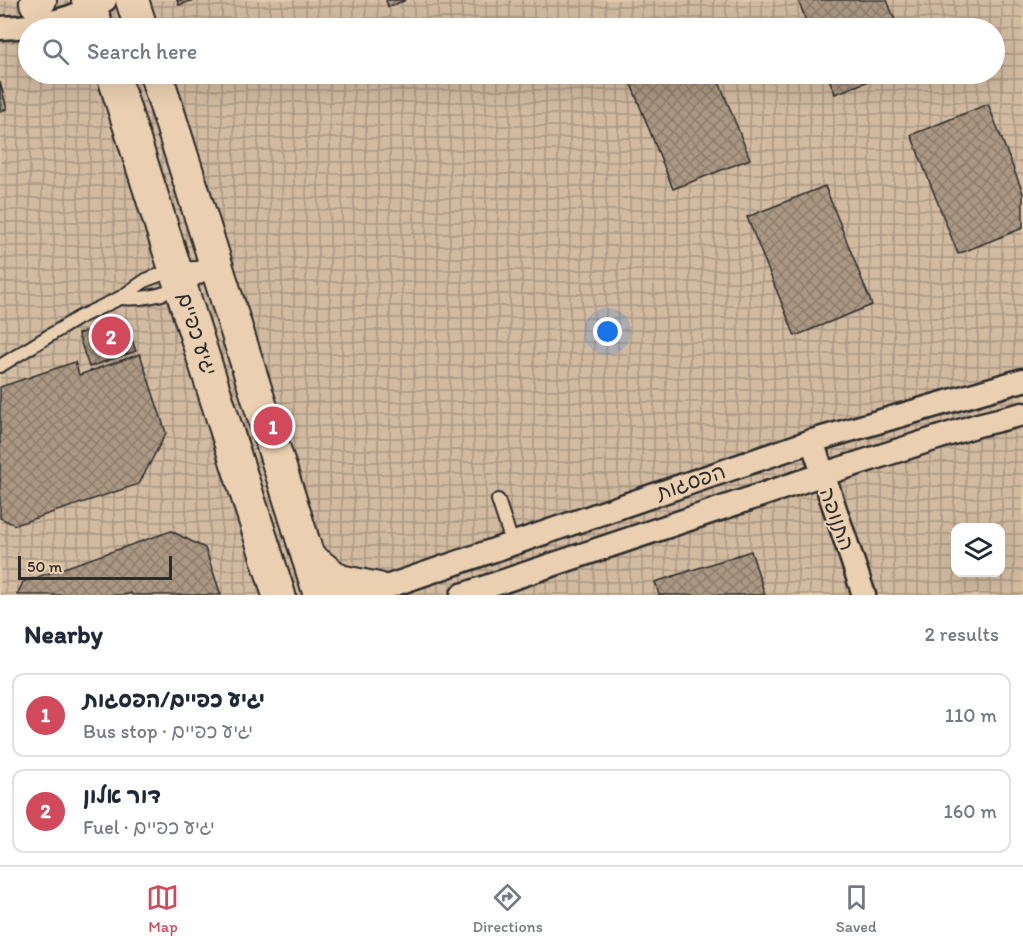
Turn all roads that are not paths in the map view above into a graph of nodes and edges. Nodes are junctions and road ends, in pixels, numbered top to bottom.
1 (132, 0) edge
2 (40, 1) edge
3 (95, 10) edge
4 (63, 18) edge
5 (138, 18) edge
6 (18, 25) edge
7 (0, 27) edge
8 (115, 84) edge
9 (159, 84) edge
10 (216, 267) junction
11 (179, 279) junction
12 (120, 298) junction
13 (0, 366) edge
14 (1023, 380) edge
15 (1023, 414) edge
16 (812, 441) junction
17 (821, 475) junction
18 (498, 500) dead end
19 (512, 542) junction
20 (308, 557) junction
21 (370, 592) edge
22 (279, 595) edge
23 (320, 595) edge
24 (462, 595) edge
25 (864, 595) edge

1 - 5 street
2 - 7 street
3 - 4 street
6 - 7 street
8 - 11 street, יגיע כפיים
9 - 10 street, יגיע כפיים
10 - 11 lane
10 - 11 lane
10 - 20 street, יגיע כפיים
11 - 12 lane
11 - 12 lane
11 - 22 street, יגיע כפיים
12 - 13 lane
14 - 16 street, הפסגות
15 - 17 street, הפסגות
16 - 17 street, התנופה
16 - 19 street, הפסגות
17 - 24 street, הפסגות
17 - 25 street, התנופה
18 - 19 lane
19 - 21 street, הפסגות
20 - 21 street
20 - 23 street, יגיע כפיים

